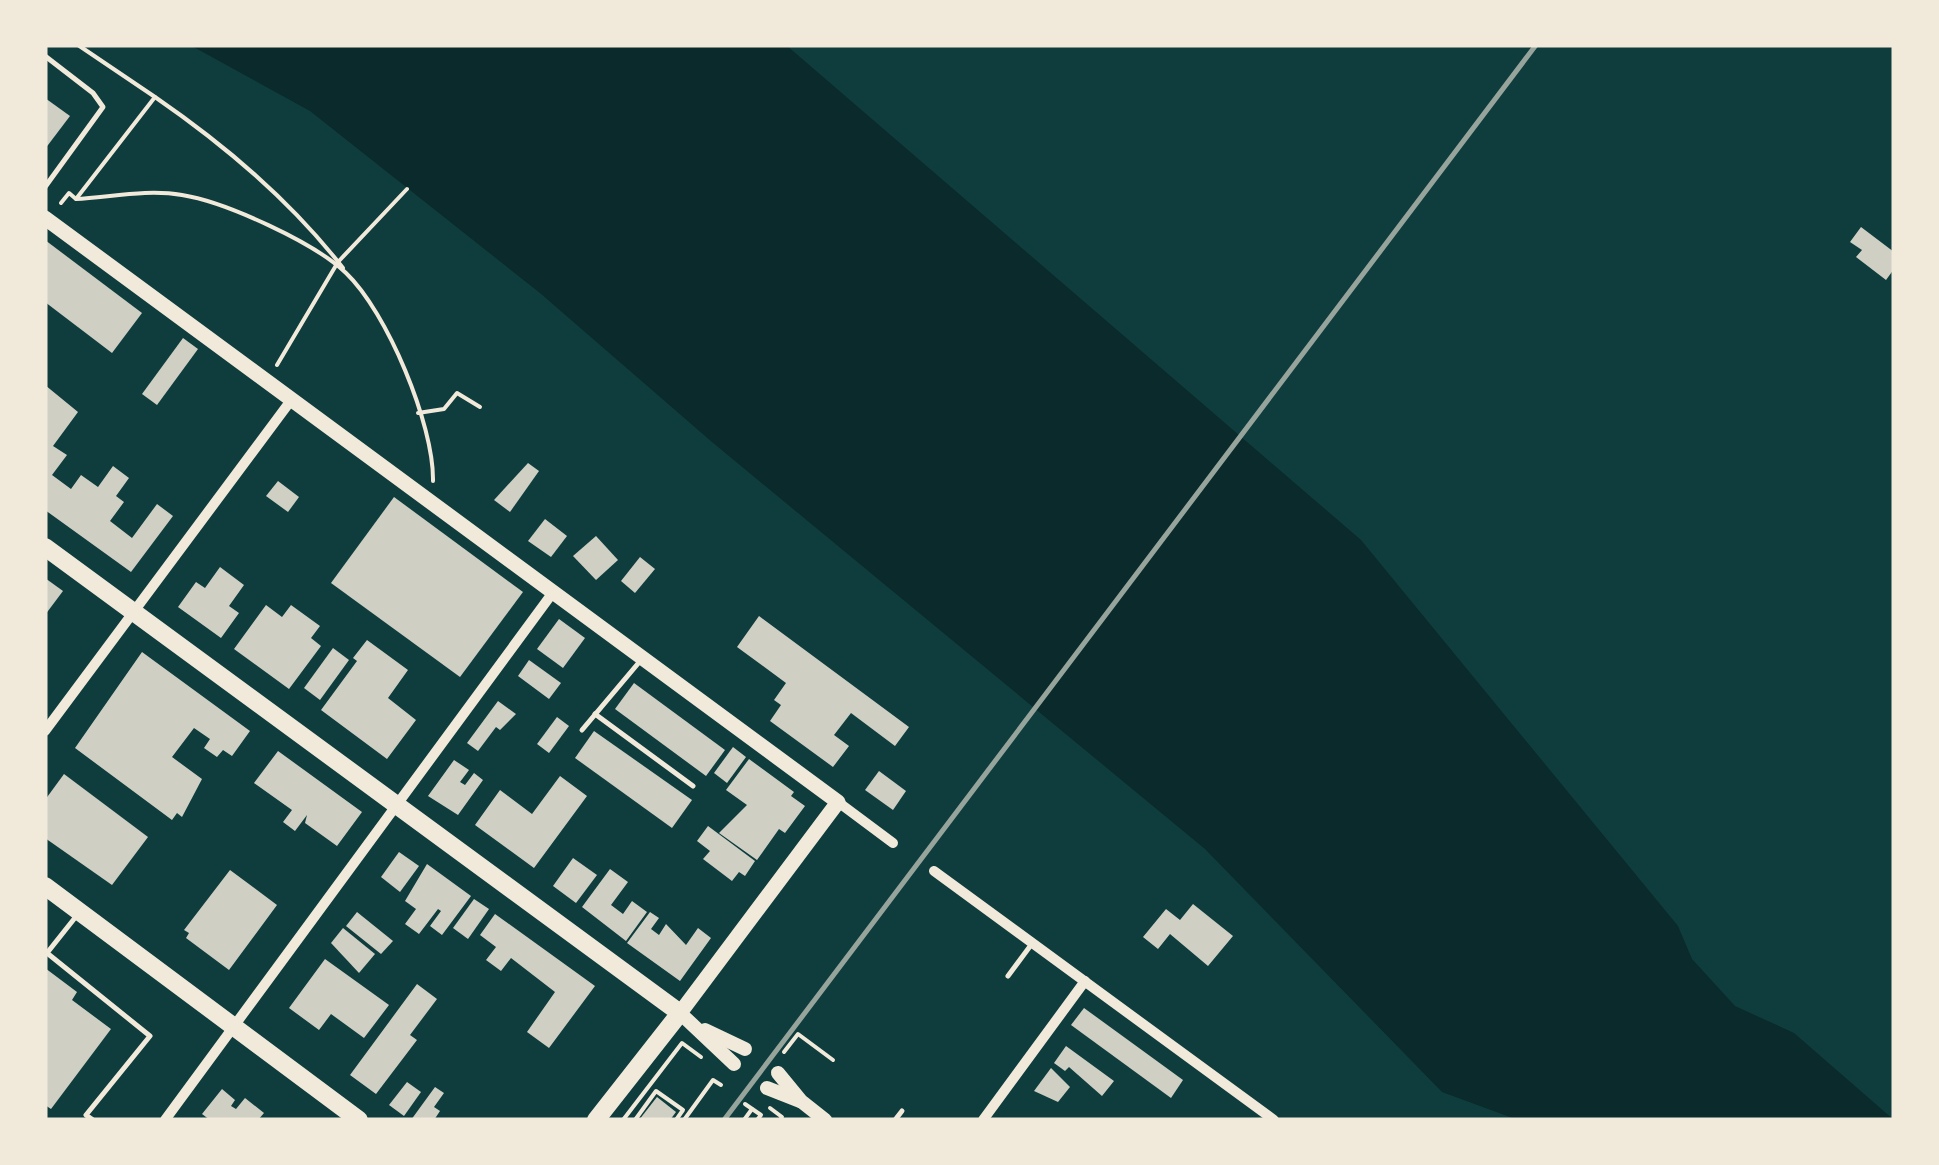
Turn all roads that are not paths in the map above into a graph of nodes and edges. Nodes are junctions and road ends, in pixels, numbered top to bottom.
1 (45, 56) edge
2 (45, 187) edge
3 (45, 218) edge
4 (292, 399) junction
5 (45, 547) edge
6 (554, 591) junction
7 (134, 612) junction
8 (642, 658) junction
9 (595, 714) junction
10 (582, 730) dead end
11 (45, 732) edge
12 (693, 786) dead end
13 (838, 802) junction
14 (397, 804) junction
15 (893, 842) dead end
16 (934, 872) dead end
17 (48, 894) edge
18 (79, 912) junction
19 (1033, 943) junction
20 (1008, 976) dead end
21 (1085, 981) junction
22 (680, 1014) junction
23 (696, 1025) junction
24 (234, 1026) junction
25 (744, 1049) dead end
26 (734, 1064) dead end
27 (778, 1073) dead end
28 (763, 1094) road end
29 (805, 1110) edge
30 (902, 1111) dead end
31 (93, 1120) edge
32 (165, 1120) edge
33 (359, 1120) edge
34 (596, 1120) edge
35 (825, 1120) edge
36 (895, 1120) edge
37 (983, 1120) edge
38 (1274, 1120) edge

1 - 2 lane
3 - 4 main road
4 - 6 main road
4 - 7 street
5 - 7 main road
6 - 8 main road
6 - 14 street
7 - 11 street
7 - 14 main road
8 - 9 lane
8 - 13 main road
9 - 10 lane
9 - 12 lane
13 - 15 street
13 - 22 main road
14 - 22 main road
14 - 24 street
16 - 19 street
17 - 18 main road
18 - 24 main road
18 - 31 lane
19 - 20 lane
19 - 21 street
21 - 37 street
21 - 38 street
22 - 23 street
22 - 34 main road
23 - 25 street
23 - 26 street
24 - 32 street
24 - 33 main road
27 - 29 street
28 - 29 street
29 - 35 street
30 - 36 lane

